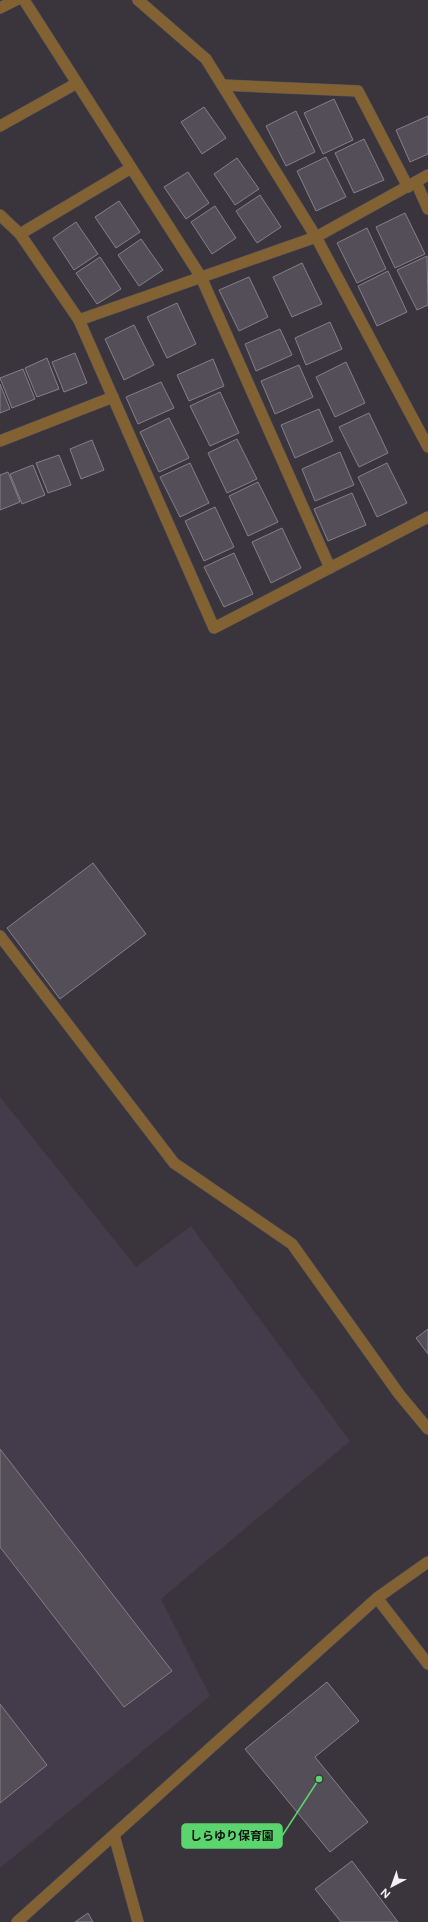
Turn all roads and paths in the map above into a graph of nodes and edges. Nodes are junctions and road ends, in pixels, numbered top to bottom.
1 (16, 0) edge
2 (24, 0) edge
3 (138, 0) edge
4 (0, 8) edge
5 (77, 83) junction
6 (222, 85) junction
7 (0, 126) edge
8 (131, 168) junction
9 (428, 175) edge
10 (412, 184) junction
11 (428, 209) edge
12 (0, 215) edge
13 (20, 234) junction
14 (316, 237) junction
15 (201, 277) junction
16 (79, 320) junction
17 (113, 397) junction
18 (0, 441) edge
19 (428, 447) edge
20 (428, 517) edge
21 (330, 568) junction
22 (0, 936) edge
23 (428, 1429) edge
24 (428, 1562) edge
25 (377, 1598) junction
26 (428, 1664) edge
27 (114, 1834) junction
28 (17, 1922) edge
29 (138, 1922) edge

1 - 4 street
2 - 5 street
3 - 6 street
5 - 7 street
5 - 8 street
6 - 10 street
6 - 14 street
8 - 13 street
8 - 15 street
9 - 10 street
10 - 11 street
10 - 14 street
12 - 13 street
13 - 16 street
14 - 15 street
14 - 19 street
15 - 16 street
15 - 21 street
16 - 17 street
17 - 18 street
17 - 21 street
20 - 21 street
22 - 23 street
24 - 25 street
25 - 26 street
25 - 27 street
27 - 28 street
27 - 29 street

